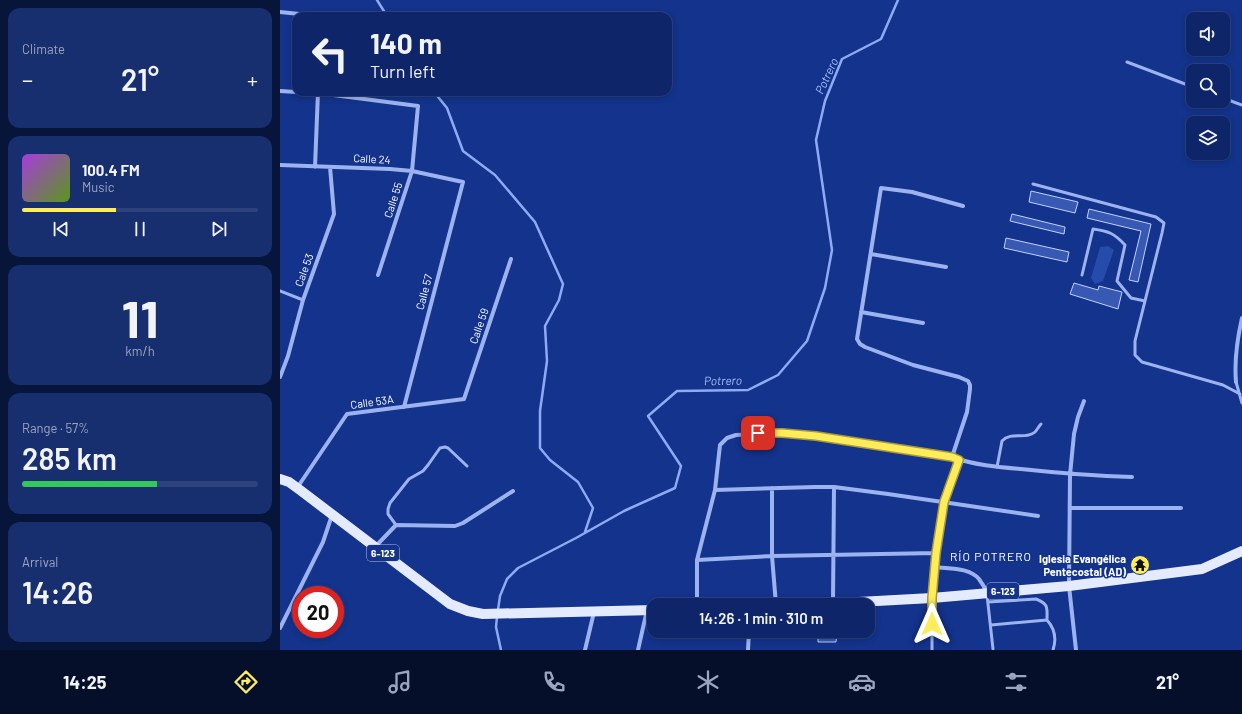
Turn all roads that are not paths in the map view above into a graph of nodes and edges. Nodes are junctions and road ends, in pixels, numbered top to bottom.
1 (280, 12) edge
2 (292, 13) edge
3 (1127, 62) dead end
4 (1186, 84) edge
5 (280, 91) edge
6 (292, 92) edge
7 (318, 96) edge
8 (341, 96) edge
9 (1230, 101) edge
10 (1242, 105) edge
11 (280, 165) edge
12 (315, 166) junction
13 (330, 167) junction
14 (412, 171) junction
15 (462, 182) joint
16 (1033, 184) dead end
17 (963, 206) dead end
18 (871, 254) junction
19 (511, 259) dead end
20 (946, 267) dead end
21 (378, 275) dead end
22 (1082, 275) dead end
23 (280, 291) edge
24 (303, 300) junction
25 (1145, 301) junction
26 (862, 312) junction
27 (1242, 318) edge
28 (923, 323) dead end
29 (280, 378) edge
30 (1236, 382) joint
31 (1240, 394) junction
32 (464, 399) joint
33 (1084, 401) dead end
34 (1242, 403) edge
35 (404, 407) junction
36 (1041, 424) dead end
37 (952, 457) junction
38 (959, 460) junction
39 (467, 466) dead end
40 (997, 467) junction
41 (1070, 474) junction
42 (1132, 477) dead end
43 (280, 478) edge
44 (834, 487) junction
45 (297, 488) junction
46 (772, 488) junction
47 (715, 490) junction
48 (513, 491) dead end
49 (944, 502) junction
50 (1071, 508) junction
51 (1181, 508) dead end
52 (332, 515) junction
53 (1038, 516) dead end
54 (396, 526) junction
55 (375, 547) junction
56 (1242, 551) edge
57 (936, 553) junction
58 (833, 555) junction
59 (772, 556) junction
60 (697, 560) junction
61 (934, 567) junction
62 (1069, 586) junction
63 (987, 597) junction
64 (697, 598) edge
65 (775, 598) edge
66 (833, 598) edge
67 (932, 598) junction
68 (875, 601) edge
69 (647, 610) edge
70 (594, 611) junction
71 (1047, 620) junction
72 (647, 622) edge
73 (991, 625) junction
74 (280, 628) edge
75 (749, 638) edge
76 (994, 649) dead end
77 (584, 650) edge
78 (638, 650) edge
79 (748, 650) edge
80 (932, 650) edge
81 (1053, 650) edge
82 (1076, 650) edge

1 - 2 street
3 - 4 lane
5 - 6 street
7 - 12 street
8 - 14 street, Calle 55
9 - 10 lane
11 - 12 street, Calle 24
12 - 13 street, Calle 24
13 - 14 street, Calle 24
13 - 24 street, Cale 53
14 - 15 street, Calle 24
14 - 21 street, Calle 55
15 - 35 street, Calle 57
16 - 25 lane
17 - 18 street
18 - 20 street
18 - 26 street
19 - 32 street, Calle 59
22 - 25 lane
23 - 24 lane
24 - 29 street, Cale 53
25 - 31 lane
26 - 28 street
26 - 37 street
27 - 30 street
30 - 31 lane
31 - 34 lane
32 - 35 street, Calle 53A
33 - 41 street
35 - 45 street, Calle 53A
36 - 40 lane
37 - 38 street
37 - 47 street
38 - 40 street
38 - 49 street
39 - 54 lane
40 - 41 street
41 - 42 street
41 - 50 street
43 - 45 main road, 6-123
44 - 46 street
44 - 49 street
44 - 58 street
45 - 52 main road, 6-123
46 - 47 street
46 - 59 street
47 - 60 street
48 - 54 street
49 - 53 street
49 - 57 street
50 - 51 street
50 - 62 street
52 - 55 main road, 6-123
52 - 74 street
54 - 55 street
55 - 70 main road, 6-123
56 - 62 main road, 6-123
57 - 58 street
57 - 61 street
58 - 59 street
58 - 66 street
59 - 60 street
59 - 65 street
60 - 64 street
61 - 63 street
61 - 67 street
62 - 63 main road, 6-123
62 - 82 street
63 - 67 main road, 6-123
63 - 71 lane
63 - 73 lane
67 - 68 main road, 6-123
67 - 80 lane
69 - 70 main road
70 - 77 street
71 - 73 lane
71 - 81 lane
72 - 78 street
73 - 76 lane
75 - 79 street

